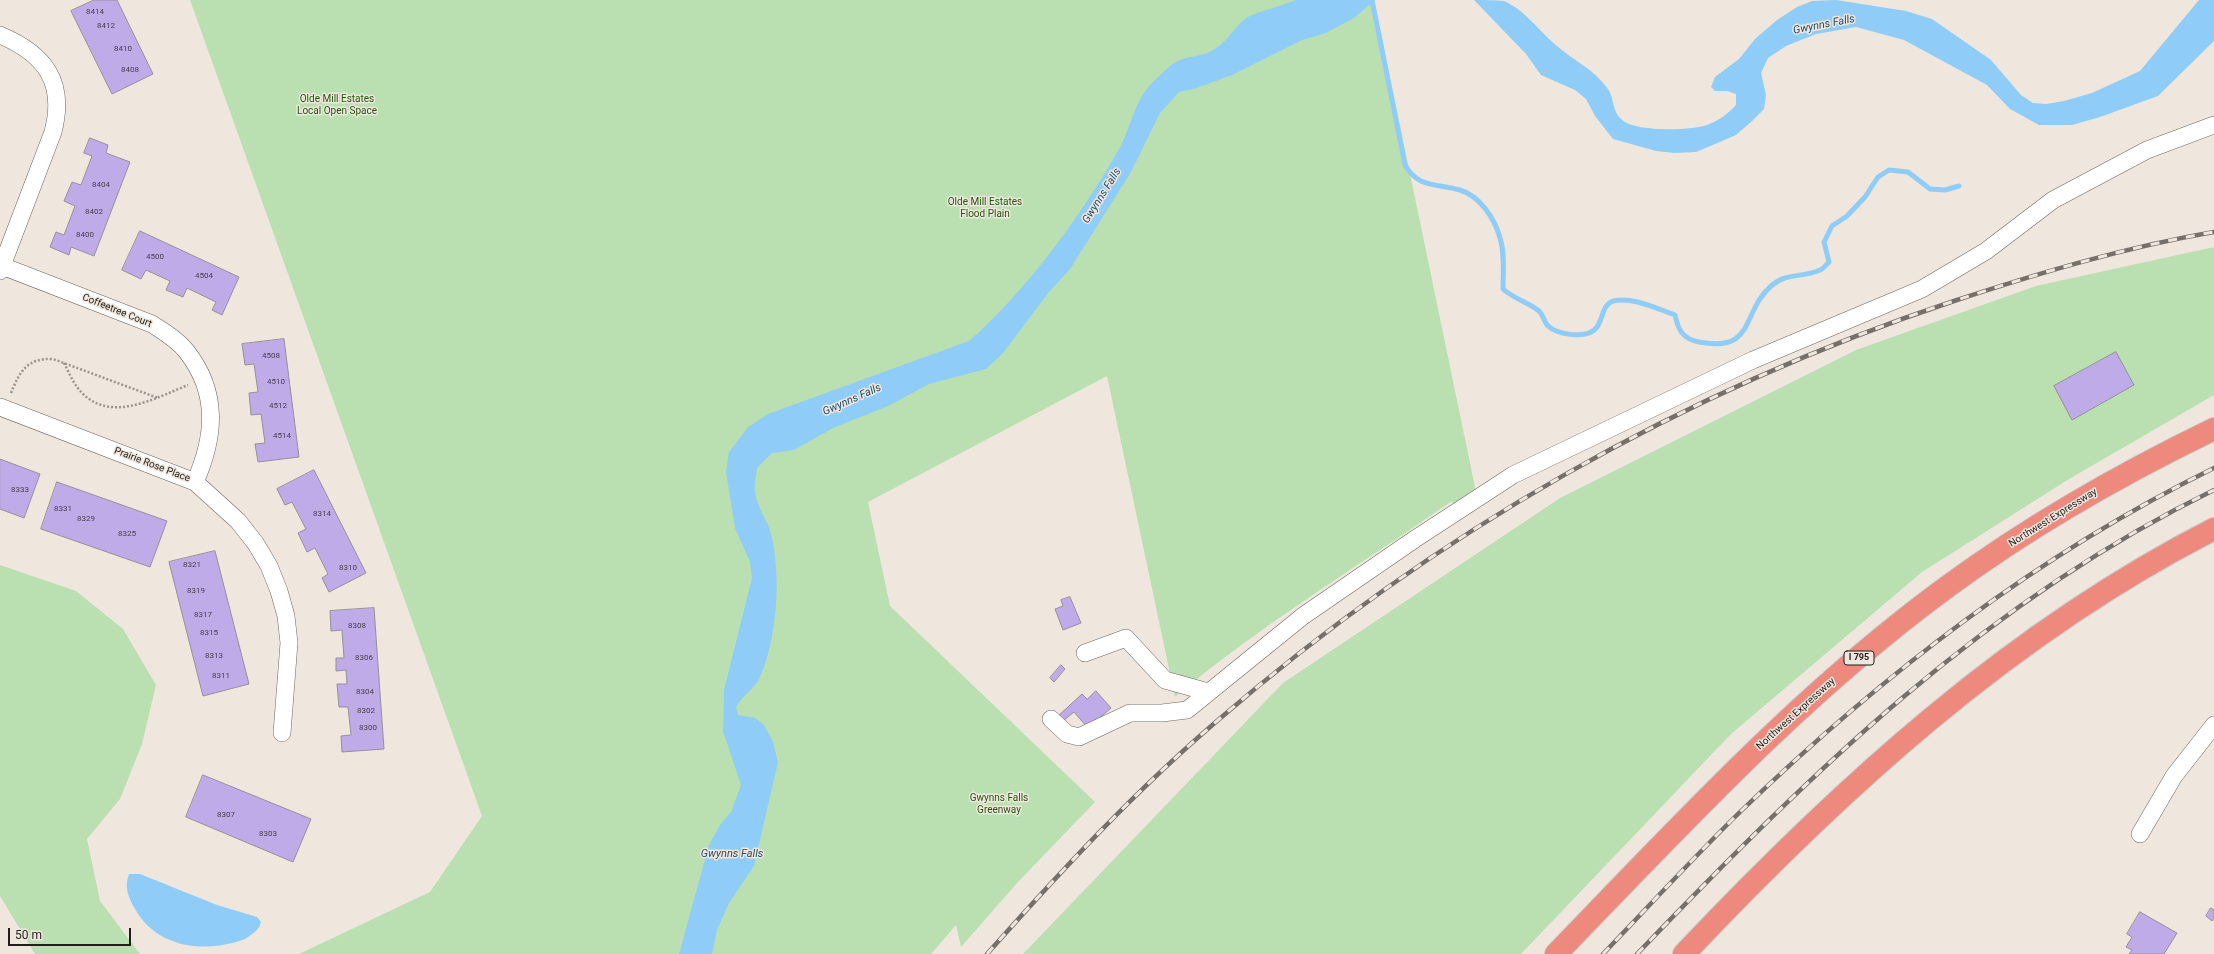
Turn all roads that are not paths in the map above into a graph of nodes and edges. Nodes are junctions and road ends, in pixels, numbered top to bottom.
1 (0, 35) edge
2 (2214, 125) edge
3 (1, 268) edge
4 (2, 408) edge
5 (2214, 429) edge
6 (195, 482) junction
7 (2214, 529) edge
8 (1085, 653) dead end
9 (1208, 692) junction
10 (1052, 719) dead end
11 (2214, 725) edge
12 (282, 733) dead end
13 (2140, 834) dead end
14 (1556, 954) edge
15 (1684, 954) edge

1 - 3 street
2 - 9 street
3 - 6 street, Coffeetree Court
4 - 6 street, Prairie Rose Place
5 - 14 highway, Northwest Expressway / I 795
6 - 12 street, Prairie Rose Place
7 - 15 highway
8 - 9 street
9 - 10 street
11 - 13 street

